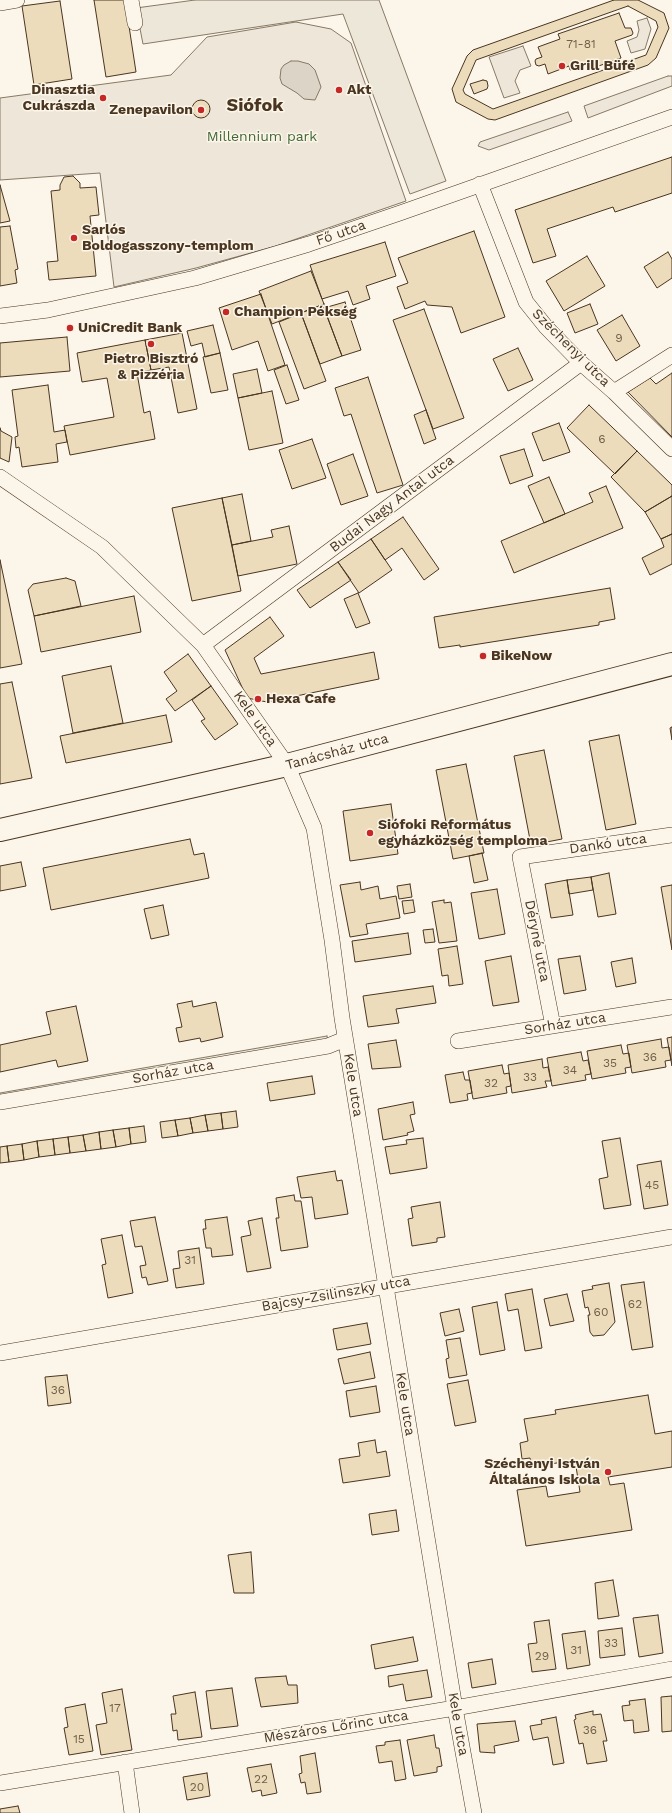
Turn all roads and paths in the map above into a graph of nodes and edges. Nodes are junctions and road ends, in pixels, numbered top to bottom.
1 (17, 0) edge
2 (131, 0) edge
3 (0, 2) edge
4 (135, 23) dead end
5 (672, 117) edge
6 (480, 184) junction
7 (0, 316) edge
8 (672, 355) edge
9 (581, 363) junction
10 (614, 392) junction
11 (672, 449) edge
12 (0, 478) edge
13 (203, 645) junction
14 (672, 664) edge
15 (287, 765) junction
16 (0, 830) edge
17 (672, 835) edge
18 (520, 857) joint
19 (672, 1007) edge
20 (553, 1026) junction
21 (345, 1040) junction
22 (458, 1041) dead end
23 (0, 1102) edge
24 (672, 1237) edge
25 (386, 1285) junction
26 (0, 1353) edge
27 (672, 1669) edge
28 (455, 1708) junction
29 (125, 1762) junction
30 (0, 1783) edge
31 (132, 1813) edge
32 (474, 1813) edge

1 - 3 street
2 - 4 street
5 - 6 street, Fő utca
6 - 7 street, Fő utca
6 - 9 street, Széchenyi utca
8 - 10 street
9 - 10 street, Széchenyi utca
9 - 13 street, Budai Nagy Antal utca
10 - 11 street, Széchenyi utca
12 - 13 street, Kele utca
13 - 15 street, Kele utca
14 - 15 main road, Tanácsház utca
15 - 16 main road, Tanácsház utca
15 - 21 street, Kele utca
17 - 18 street, Dankó utca
18 - 20 street, Déryné utca
19 - 20 street, Sorház utca
20 - 22 street, Sorház utca
21 - 23 street, Sorház utca
21 - 25 street, Kele utca
24 - 25 street, Bajcsy-Zsilinszky utca
25 - 26 street, Bajcsy-Zsilinszky utca
25 - 28 street, Kele utca
27 - 28 street, Mészáros Lőrinc utca
28 - 29 street, Mészáros Lőrinc utca
28 - 32 street, Kele utca
29 - 30 street, Mészáros Lőrinc utca
29 - 31 street

